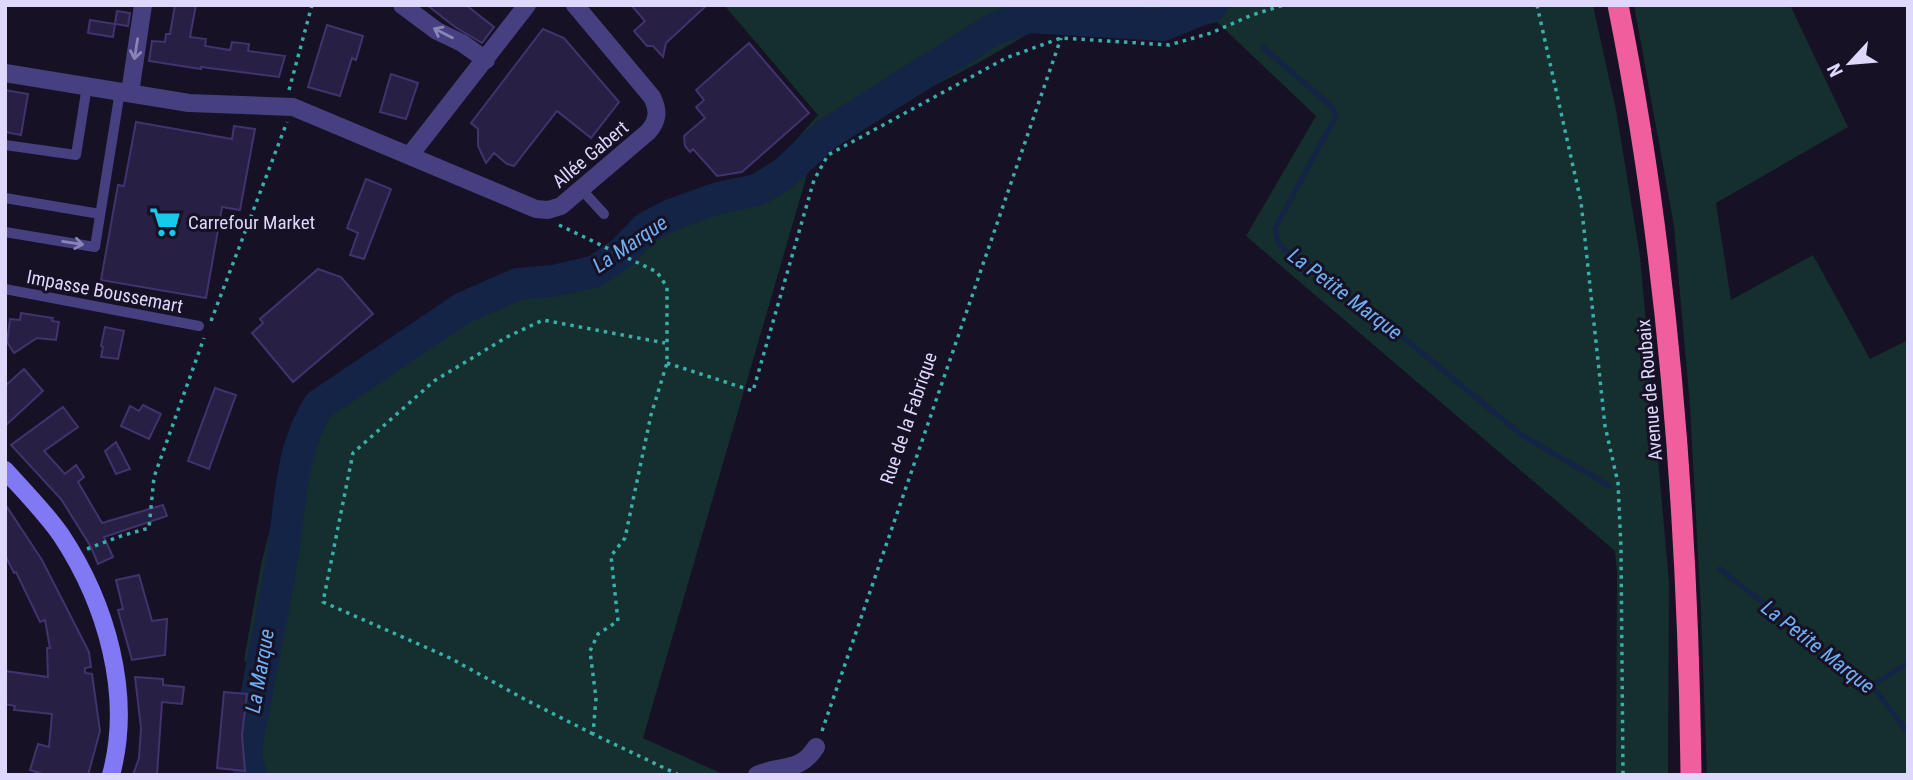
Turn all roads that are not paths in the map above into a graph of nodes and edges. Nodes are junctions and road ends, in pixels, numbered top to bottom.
1 (143, 5) edge
2 (402, 5) edge
3 (527, 5) edge
4 (575, 5) edge
5 (1618, 5) edge
6 (486, 60) junction
7 (5, 73) edge
8 (87, 86) junction
9 (125, 92) junction
10 (5, 145) edge
11 (410, 155) junction
12 (581, 189) junction
13 (5, 198) edge
14 (100, 214) junction
15 (604, 214) dead end
16 (5, 232) edge
17 (5, 289) edge
18 (199, 326) dead end
19 (5, 470) edge
20 (816, 747) road end
21 (111, 775) edge
22 (757, 775) edge
23 (1691, 775) edge

1 -> 9 street
6 -> 2 street
3 - 6 street
4 - 12 street, Allée Gabert
5 - 23 highway, Avenue de Roubaix
6 - 11 street
7 - 8 street, Allée Gabert
8 - 9 street, Allée Gabert
8 - 10 lane
9 - 11 street, Allée Gabert
9 - 14 lane
11 - 12 street, Allée Gabert
12 - 15 lane
13 - 14 lane
16 -> 14 lane
17 - 18 lane, Impasse Boussemart
19 - 21 street
20 - 22 street

